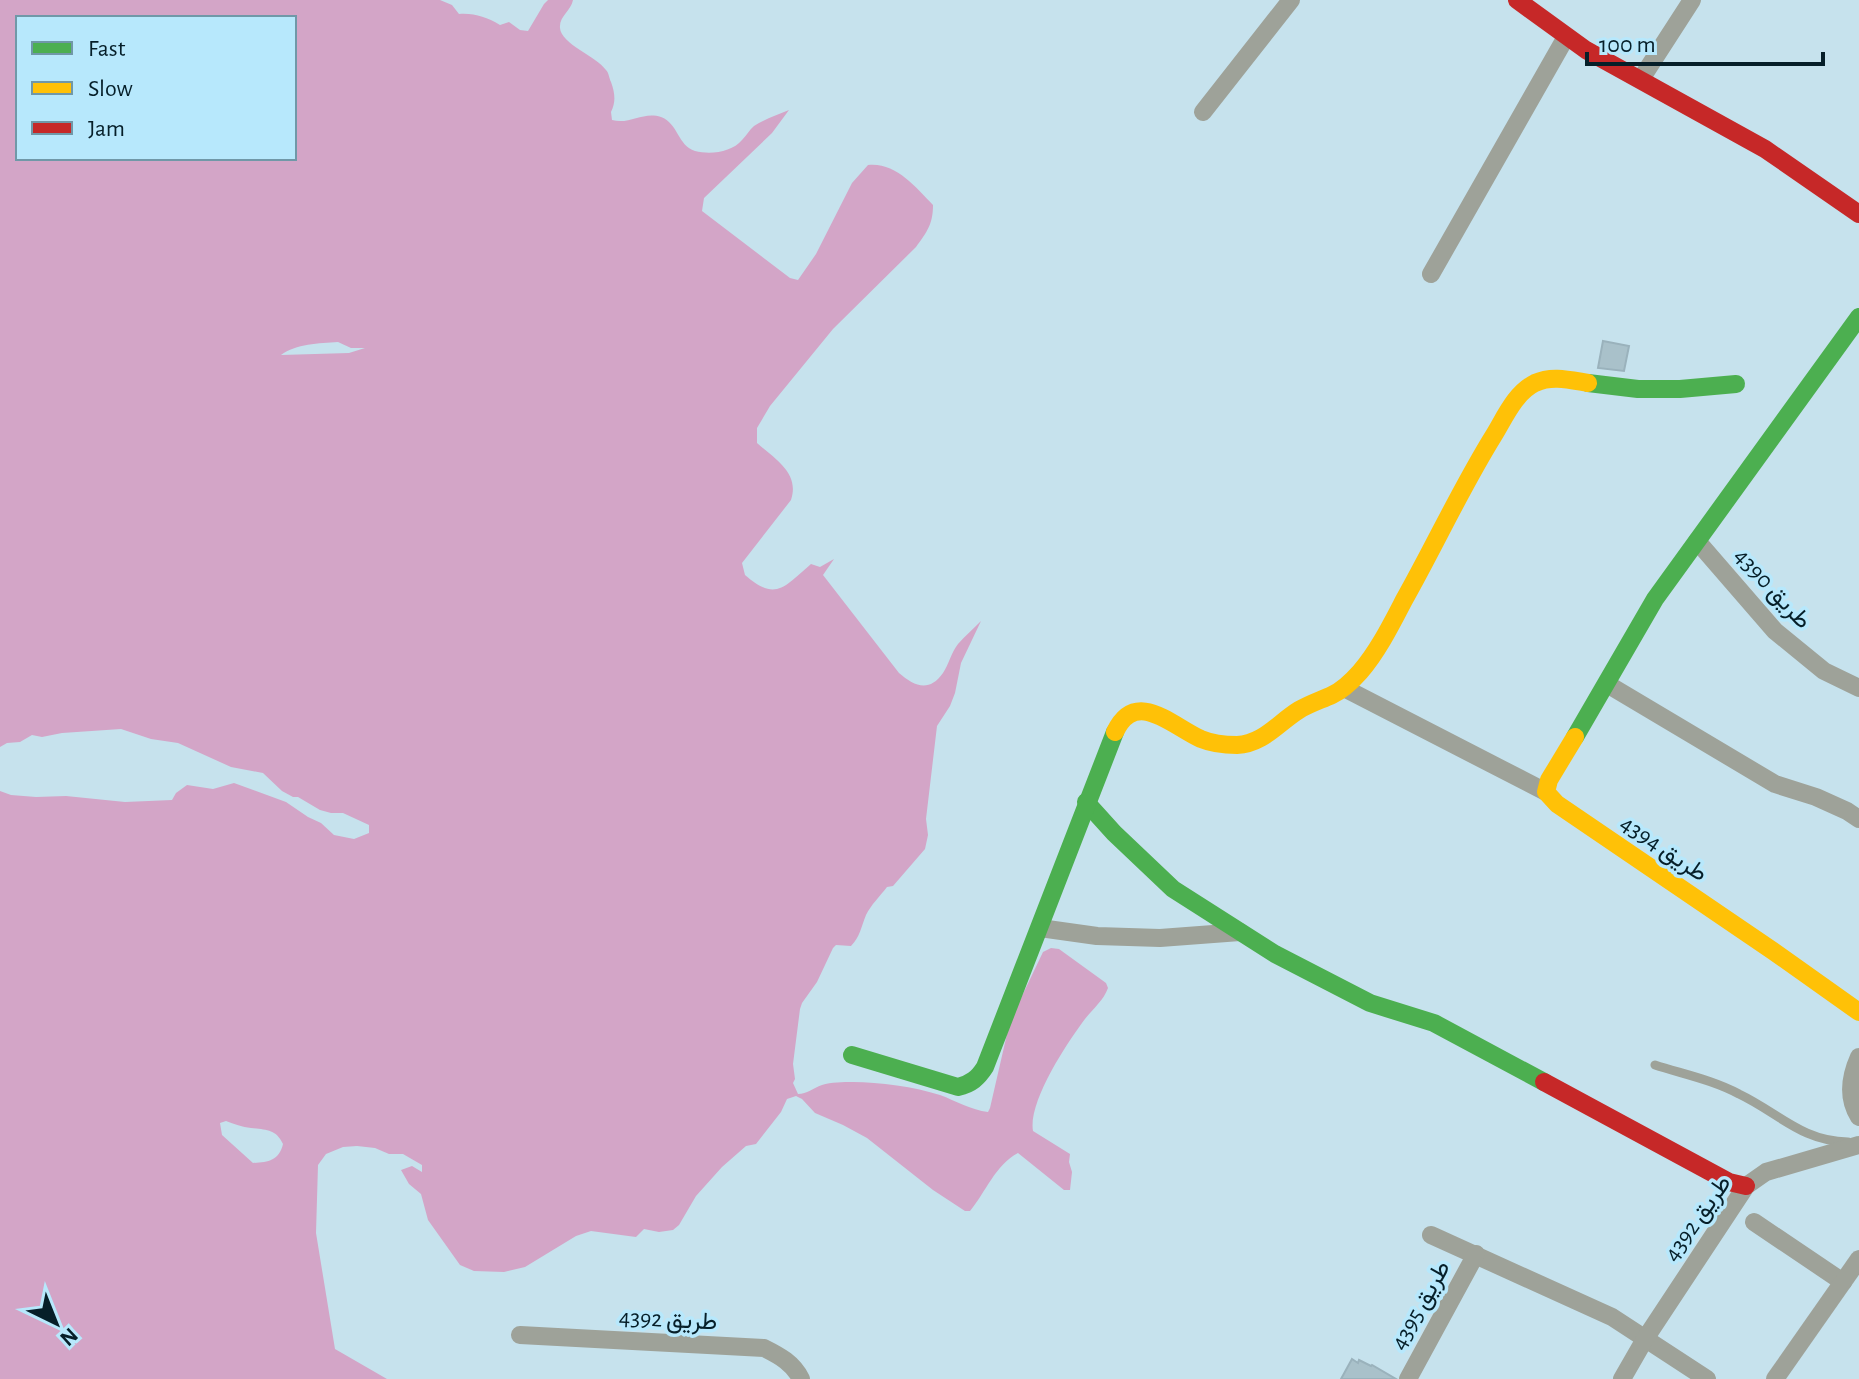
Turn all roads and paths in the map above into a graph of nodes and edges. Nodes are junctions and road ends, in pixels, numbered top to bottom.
1 (1291, 0) edge
2 (1517, 0) edge
3 (1692, 0) edge
4 (1566, 37) junction
5 (1641, 79) junction
6 (1203, 112) dead end
7 (1859, 214) edge
8 (1431, 274) dead end
9 (1859, 317) edge
10 (1736, 384) dead end
11 (1697, 541) junction
12 (1607, 684) junction
13 (1344, 688) junction
14 (1859, 688) edge
15 (1546, 792) junction
16 (1086, 802) junction
17 (1859, 819) edge
18 (1040, 928) junction
19 (1240, 932) junction
20 (1859, 1012) edge
21 (852, 1055) dead end
22 (1859, 1057) edge
23 (1655, 1065) dead end
24 (1859, 1117) edge
25 (1859, 1143) edge
26 (1746, 1186) junction
27 (1754, 1222) dead end
28 (1431, 1235) dead end
29 (1476, 1254) junction
30 (1859, 1259) edge
31 (1843, 1282) junction
32 (520, 1335) dead end
33 (1645, 1339) junction
34 (801, 1379) edge
35 (1408, 1379) edge
36 (1622, 1379) edge
37 (1707, 1379) edge
38 (1775, 1379) edge

1 - 6 street
2 - 4 street
3 - 5 street
4 - 5 street
4 - 8 street
5 - 7 street
9 - 11 street
10 - 13 street
11 - 12 street
11 - 14 street, طريق 4390
12 - 15 street
12 - 17 street
13 - 15 street
13 - 16 street
15 - 20 street, طريق 4394
16 - 18 street
16 - 19 street
18 - 19 street
18 - 21 street
19 - 26 street
22 - 24 street
23 - 25 lane
25 - 26 street, طريق 4392
26 - 33 street, طريق 4392
27 - 31 street
28 - 29 street
29 - 33 street
29 - 35 street, طريق 4395
30 - 31 street
31 - 38 street
32 - 34 street, طريق 4392
33 - 36 street, طريق 4392
33 - 37 street

